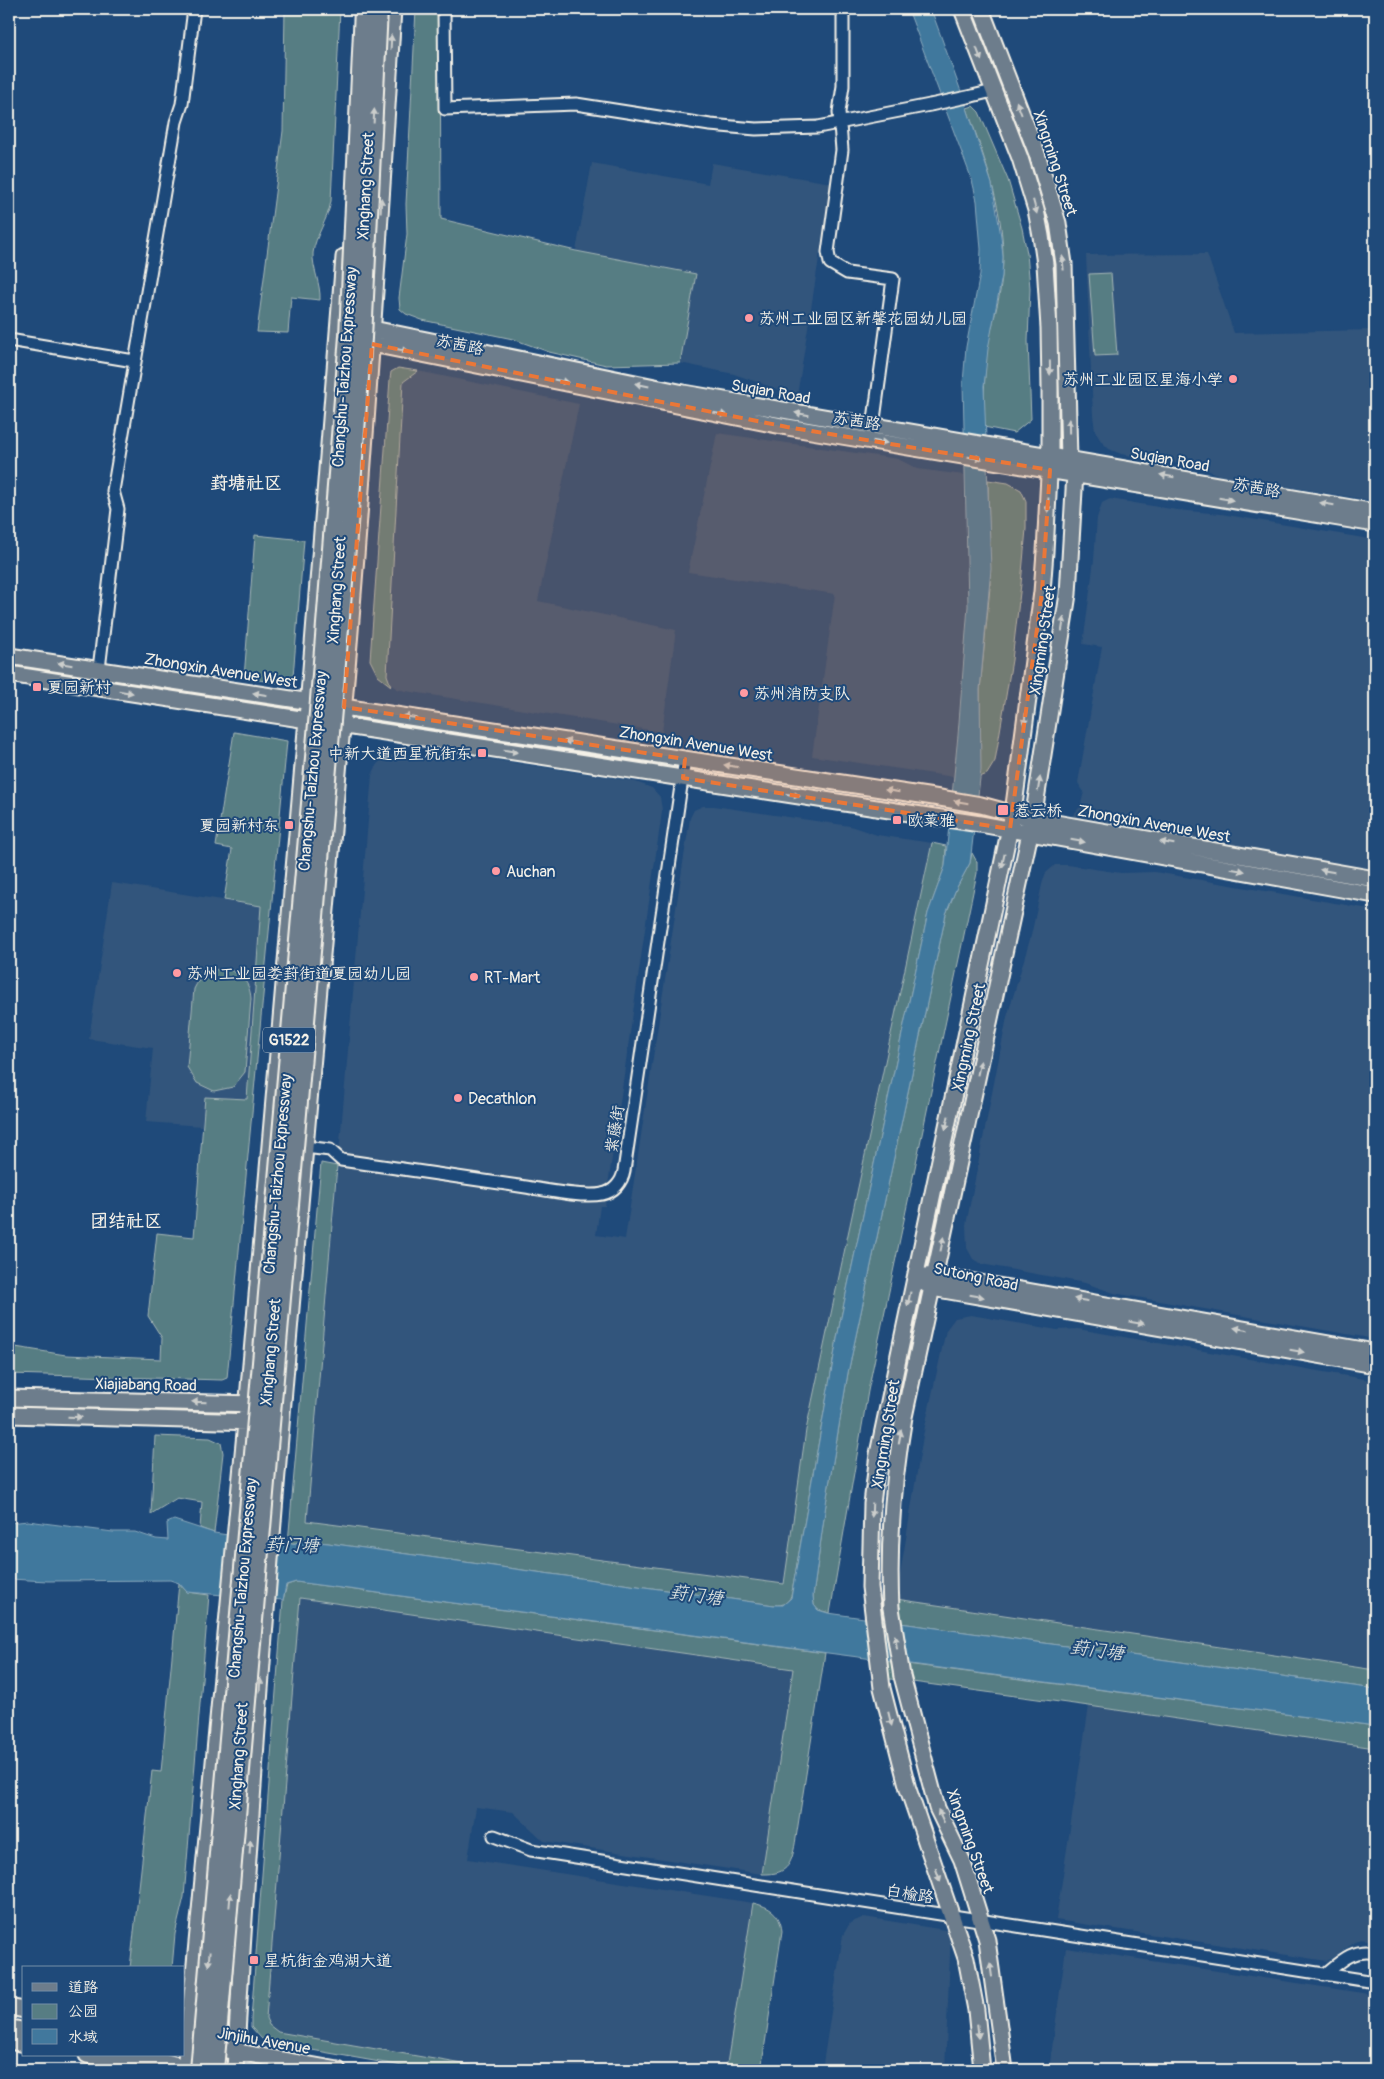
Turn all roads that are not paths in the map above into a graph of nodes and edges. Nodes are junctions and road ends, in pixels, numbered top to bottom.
1 (194, 9) edge
2 (362, 9) edge
3 (379, 9) edge
4 (393, 9) edge
5 (444, 9) edge
6 (843, 9) edge
7 (962, 9) edge
8 (980, 9) edge
9 (993, 91) junction
10 (840, 122) junction
11 (339, 329) junction
12 (373, 337) junction
13 (9, 340) edge
14 (134, 361) junction
15 (873, 426) junction
16 (953, 447) junction
17 (997, 455) joint
18 (1050, 463) junction
19 (1072, 466) junction
20 (1375, 512) edge
21 (1375, 524) edge
22 (321, 538) junction
23 (9, 656) edge
24 (99, 669) junction
25 (9, 674) edge
26 (308, 702) junction
27 (325, 704) junction
28 (344, 707) junction
29 (307, 720) junction
30 (324, 722) junction
31 (342, 725) junction
32 (685, 759) junction
33 (683, 778) junction
34 (1013, 813) junction
35 (1032, 826) junction
36 (1010, 829) junction
37 (330, 866) junction
38 (1375, 879) edge
39 (1375, 895) edge
40 (305, 1147) junction
41 (914, 1277) junction
42 (934, 1281) junction
43 (1375, 1352) edge
44 (1375, 1365) edge
45 (9, 1398) edge
46 (42, 1399) junction
47 (247, 1403) junction
48 (283, 1404) junction
49 (9, 1415) edge
50 (42, 1416) junction
51 (246, 1422) junction
52 (281, 1422) junction
53 (494, 1836) dead end
54 (952, 1916) junction
55 (981, 1921) junction
56 (1375, 1953) edge
57 (1324, 1974) junction
58 (1375, 1982) edge
59 (9, 2007) edge
60 (22, 2010) edge
61 (9, 2018) edge
62 (22, 2021) edge
63 (9, 2028) edge
64 (22, 2030) edge
65 (9, 2041) edge
66 (22, 2044) edge
67 (185, 2045) edge
68 (236, 2051) junction
69 (92, 2056) edge
70 (143, 2056) edge
71 (193, 2070) edge
72 (215, 2070) edge
73 (235, 2070) edge
74 (338, 2070) edge
75 (982, 2070) edge
76 (1004, 2070) edge

1 - 14 street
2 - 11 main road, Xinghang Street
2 -> 71 highway, Changshu-Taizhou Expressway / G1522, bridge
72 -> 3 highway, Changshu-Taizhou Expressway / G1522, bridge
12 -> 4 main road, Xinghang Street
5 - 10 street
6 - 10 street
7 -> 9 main road, Xingming Street
19 -> 8 main road, Xingming Street
9 - 10 street, bridge
9 -> 18 main road, Xingming Street
10 - 15 street
11 - 12 main road, 苏茜路
11 - 22 main road, Xinghang Street
15 -> 12 main road, Suqian Road
12 -> 16 main road, 苏茜路
12 - 28 main road, Xinghang Street
13 - 14 street
14 - 24 street
15 - 16 main road, Suqian Road
16 - 17 main road, 苏茜路
17 - 18 main road, Suqian Road
18 - 19 main road, Suqian Road
18 -> 34 main road, Xingming Street
20 -> 19 main road, Suqian Road
19 -> 21 main road, 苏茜路
35 -> 19 main road, Xingming Street
22 - 26 main road, Xinghang Street
22 - 27 main road
24 -> 23 main road, Zhongxin Avenue West
26 -> 24 main road, Zhongxin Avenue West
25 -> 29 main road, Zhongxin Avenue West
26 - 27 main road, Zhongxin Avenue West
26 - 29 main road, Xinghang Street
26 - 30 main road
27 - 28 main road, Zhongxin Avenue West
27 - 31 main road
28 - 31 main road, Xinghang Street
32 -> 28 main road, Zhongxin Avenue West
29 - 30 main road, Zhongxin Avenue West
29 - 47 main road, Xinghang Street
30 - 31 main road, Zhongxin Avenue West
30 - 37 main road
31 -> 33 main road, Zhongxin Avenue West
31 - 37 main road, Xinghang Street
32 - 33 street, 紫藤街
34 -> 32 main road, Zhongxin Avenue West
33 -> 36 main road, Zhongxin Avenue West
33 - 40 street, 紫藤街
34 - 35 main road, Zhongxin Avenue West
34 - 36 main road, Xingming Street
35 - 36 main road, Zhongxin Avenue West
38 -> 35 main road, Zhongxin Avenue West
35 -> 39 main road, Zhongxin Avenue West
42 -> 35 main road, Xingming Street
36 -> 41 main road, Xingming Street
37 - 40 main road, Xinghang Street
40 - 48 main road, Xinghang Street
41 - 42 main road, Sutong Road
41 -> 54 main road, Xingming Street
43 -> 42 main road, Sutong Road
42 -> 44 main road, Sutong Road
55 -> 42 main road, Xingming Street, bridge
45 - 46 main road, Xiajiabang Road
47 -> 46 main road, Xiajiabang Road
46 - 50 main road
47 - 48 main road, Xiajiabang Road
47 - 51 main road, Xinghang Street
48 - 52 main road, Xinghang Street
49 - 50 main road
50 -> 51 main road
51 - 52 main road
51 - 67 main road, Xinghang Street
68 -> 52 main road, Xinghang Street
53 - 54 street, 白榆路
54 - 55 street, 白榆路
54 -> 75 main road, Xingming Street
55 - 57 street, 白榆路
76 -> 55 main road, Xingming Street
56 - 57 street
57 - 58 street, 白榆路
59 - 60 main road
61 - 62 highway
63 - 64 highway
65 - 66 main road
67 - 68 main road, Jinjihu Avenue
67 - 71 main road, Xinghang Street
68 - 73 main road, Xinghang Street
68 - 74 main road, Jinjihu Avenue
69 - 71 main road
70 - 71 highway

